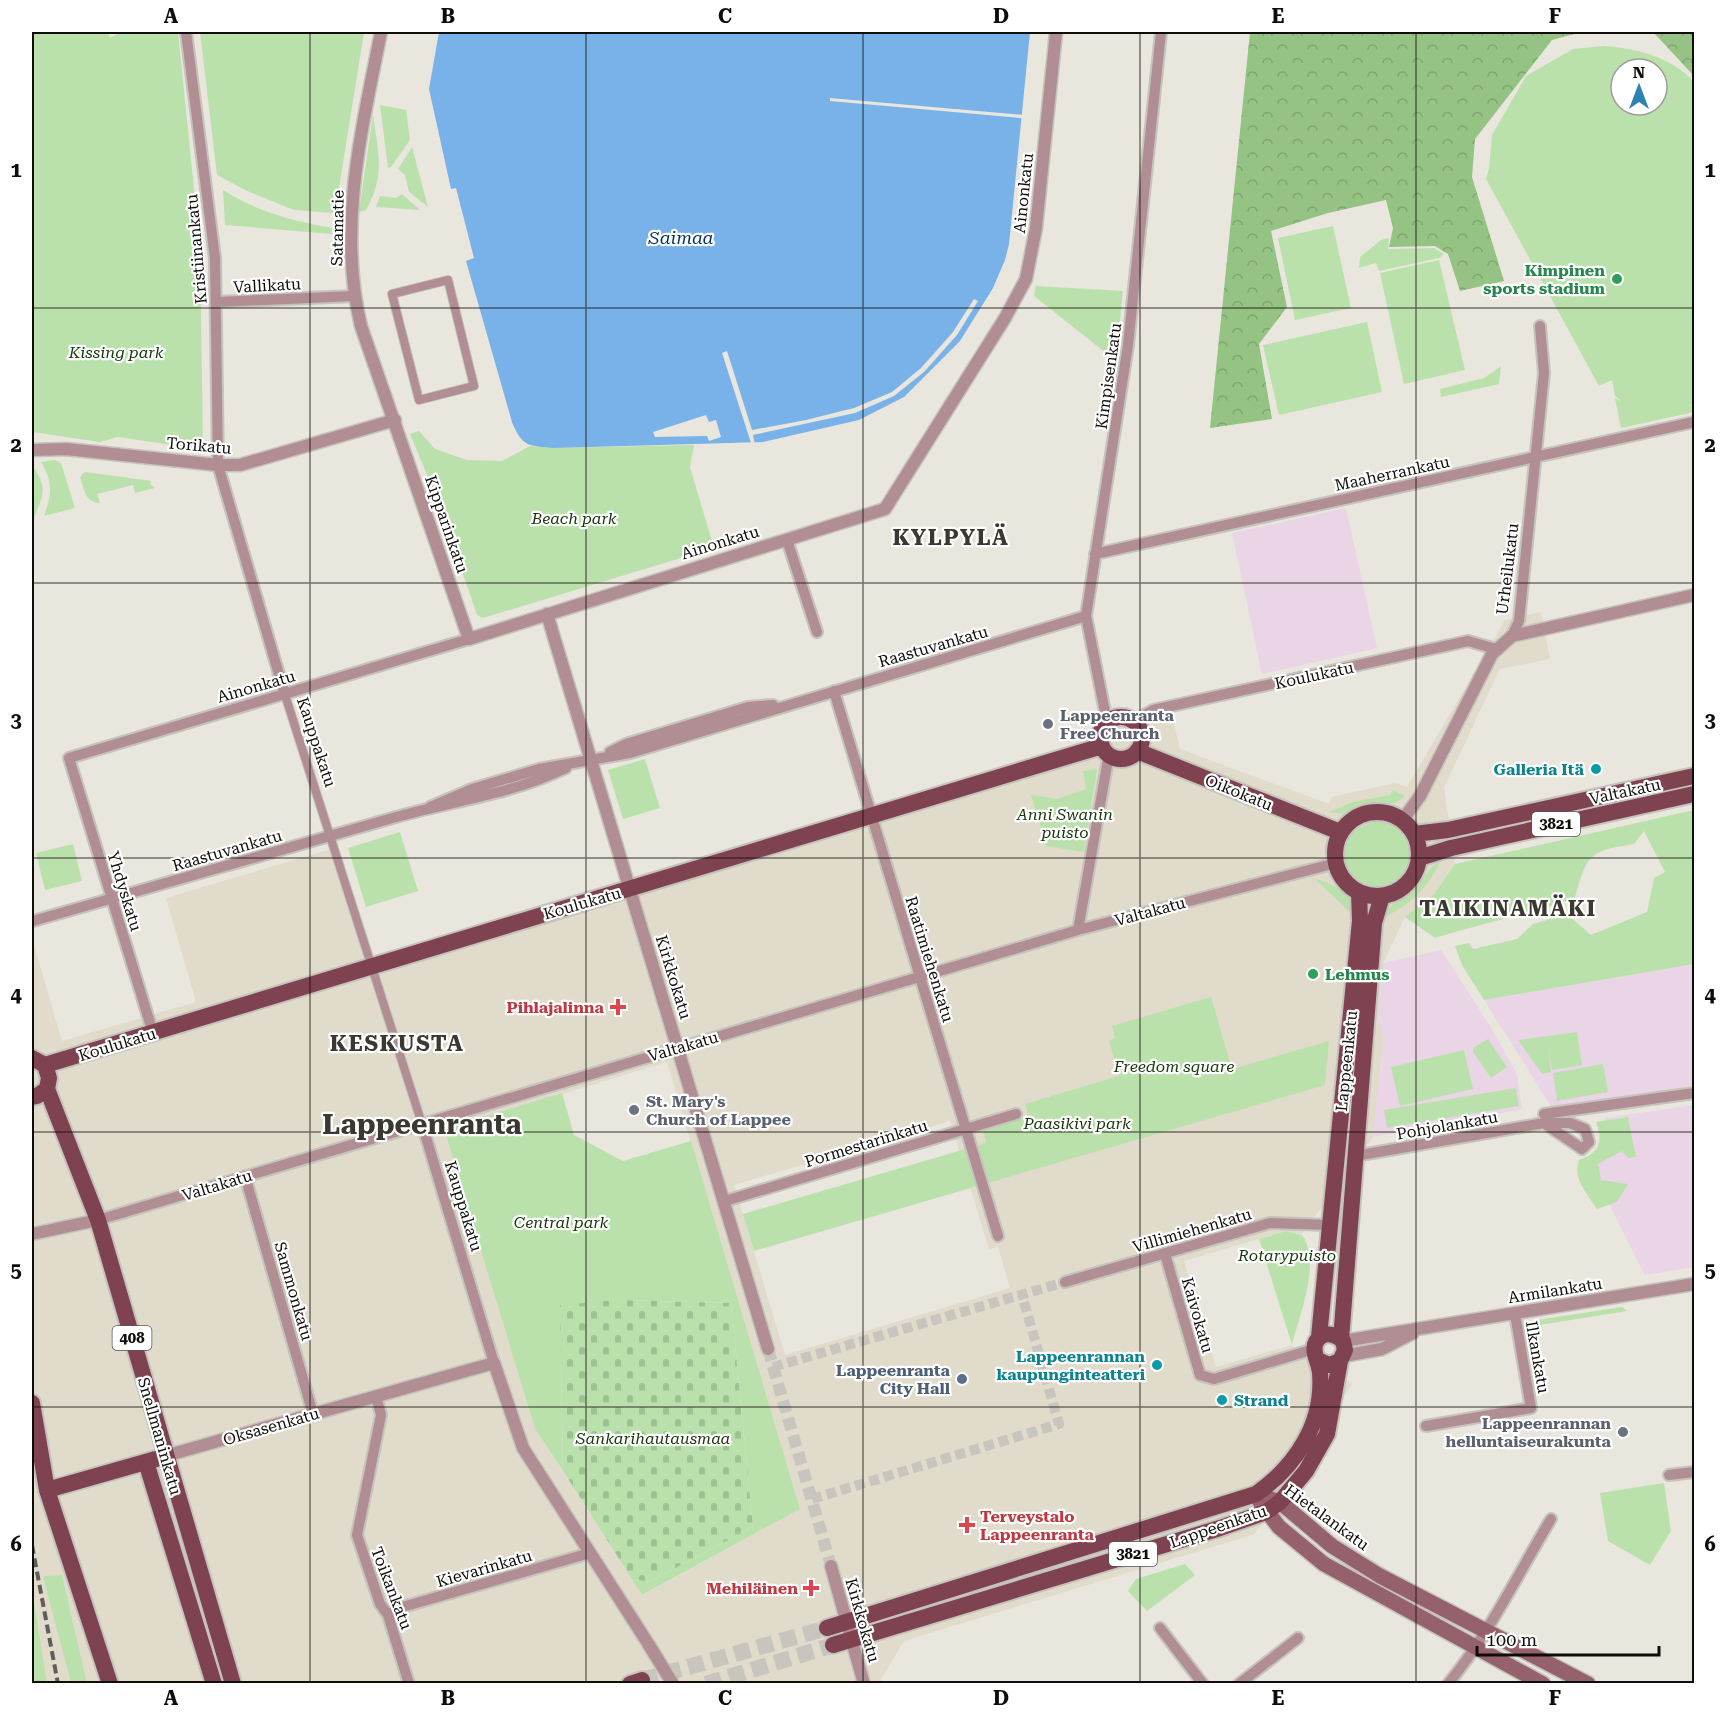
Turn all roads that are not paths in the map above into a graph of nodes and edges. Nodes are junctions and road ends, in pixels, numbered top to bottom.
1 (186, 32) edge
2 (381, 32) edge
3 (1056, 32) edge
4 (1161, 32) edge
5 (448, 280) joint
6 (354, 296) junction
7 (217, 302) junction
8 (1540, 326) dead end
9 (395, 420) junction
10 (1695, 422) edge
11 (32, 450) edge
12 (1535, 457) junction
13 (218, 465) junction
14 (787, 540) junction
15 (1095, 554) junction
16 (1695, 595) edge
17 (547, 614) junction
18 (1086, 616) junction
19 (817, 632) dead end
20 (1512, 636) junction
21 (469, 639) junction
22 (1496, 649) junction
23 (834, 691) junction
24 (285, 695) junction
25 (1134, 721) junction
26 (1107, 722) junction
27 (1105, 750) junction
28 (1137, 751) junction
29 (69, 758) joint
30 (590, 759) junction
31 (1695, 776) edge
32 (1695, 794) edge
33 (871, 816) junction
34 (1402, 821) junction
35 (1341, 832) junction
36 (1414, 834) junction
37 (330, 836) junction
38 (1419, 858) junction
39 (1336, 863) junction
40 (630, 890) junction
41 (1359, 892) junction
42 (1382, 896) junction
43 (111, 899) junction
44 (33, 921) dead end
45 (1078, 930) junction
46 (372, 966) junction
47 (920, 977) junction
48 (153, 1033) junction
49 (678, 1048) junction
50 (40, 1067) edge
51 (1695, 1093) edge
52 (32, 1097) edge
53 (1016, 1114) dead end
54 (422, 1124) junction
55 (967, 1129) junction
56 (1355, 1156) junction
57 (245, 1176) junction
58 (725, 1201) junction
59 (98, 1220) junction
60 (1330, 1225) junction
61 (32, 1234) edge
62 (999, 1236) dead end
63 (1165, 1254) junction
64 (1065, 1282) tunnel mouth
65 (1695, 1284) edge
66 (1515, 1314) junction
67 (768, 1349) tunnel mouth
68 (1317, 1349) junction
69 (1342, 1349) junction
70 (494, 1363) junction
71 (376, 1396) junction
72 (32, 1403) edge
73 (313, 1414) junction
74 (1426, 1426) dead end
75 (165, 1456) junction
76 (146, 1462) junction
77 (1695, 1472) edge
78 (1669, 1475) dead end
79 (47, 1490) junction
80 (1256, 1494) junction
81 (1273, 1507) junction
82 (1551, 1519) dead end
83 (590, 1553) junction
84 (831, 1566) tunnel mouth
85 (388, 1615) junction
86 (846, 1622) junction
87 (827, 1628) tunnel mouth
88 (1160, 1628) dead end
89 (1486, 1630) junction
90 (1298, 1638) dead end
91 (851, 1640) junction
92 (832, 1645) tunnel mouth
93 (1475, 1648) junction
94 (1582, 1680) edge
95 (110, 1683) edge
96 (214, 1683) edge
97 (233, 1683) edge
98 (409, 1683) edge
99 (673, 1683) edge
100 (864, 1683) edge
101 (1203, 1683) edge
102 (1239, 1683) edge
103 (1448, 1683) edge
104 (1543, 1683) edge

1 - 7 street, Kristiinankatu
2 - 6 street, Satamatie
3 - 14 street, Ainonkatu
4 - 15 street, Kimpisenkatu
5 - 5 street
6 - 7 street, Vallikatu
6 - 9 street, Satamatie
7 - 13 street, Kristiinankatu
8 - 12 street, Urheilukatu
9 - 13 street, Torikatu
9 - 21 street, Kipparinkatu
10 - 12 street, Maaherrankatu
11 - 13 street, Torikatu
12 - 15 street, Maaherrankatu
12 - 20 street, Urheilukatu
13 - 24 street, Kauppakatu
14 - 17 street, Ainonkatu
14 - 19 street
15 - 18 street, Kimpisenkatu
16 - 20 street
17 - 21 street, Ainonkatu
17 - 30 street, Kirkkokatu
18 - 23 street, Raastuvankatu
18 - 26 street, Kimpisenkatu
20 - 22 street, Urheilukatu
21 - 24 street, Ainonkatu
22 - 25 street, Koulukatu
22 - 34 street, Urheilukatu
23 - 30 street, Raastuvankatu
23 - 33 street, Raatimiehenkatu
24 - 29 street, Ainonkatu
24 - 37 street, Kauppakatu
25 - 26 main road
25 - 28 main road
26 - 27 main road
27 - 28 main road
27 - 33 main road, Koulukatu
27 - 45 street
28 - 35 main road, Oikokatu
29 - 43 street, Yhdyskatu
30 - 37 street, Raastuvankatu
30 - 40 street, Kirkkokatu
31 - 36 main road, Valtakatu / 3821
32 - 38 main road, Valtakatu / 3821
33 - 40 main road, Koulukatu
33 - 47 street, Raatimiehenkatu
34 - 35 main road
34 - 36 main road
35 - 39 main road
36 - 38 main road
37 - 43 street, Raastuvankatu
37 - 46 street, Kauppakatu
38 - 42 main road
39 - 41 main road
39 - 45 street, Valtakatu
40 - 46 main road, Koulukatu
40 - 49 street, Kirkkokatu
41 - 42 main road
41 - 60 main road, Lappeenkatu / 3821
42 - 56 main road, Lappeenkatu
43 - 44 street, Raastuvankatu
43 - 48 street, Yhdyskatu
45 - 47 street, Valtakatu
46 - 48 main road, Koulukatu
46 - 54 street, Kauppakatu
47 - 49 street, Valtakatu
47 - 55 street, Raatimiehenkatu
48 - 50 main road, Koulukatu
49 - 54 street, Valtakatu
49 - 58 street, Kirkkokatu
50 - 52 main road, Koulukatu
50 - 59 main road, Snellmaninkatu / 408
51 - 56 street, Pohjolankatu
53 - 55 street, Pormestarinkatu
54 - 57 street, Valtakatu
54 - 70 street, Kauppakatu
55 - 58 street, Pormestarinkatu
55 - 62 street, Raatimiehenkatu
56 - 69 main road, Lappeenkatu
57 - 59 street, Valtakatu
57 - 73 street, Sammonkatu
58 - 67 street, Kirkkokatu
59 - 61 street, Valtakatu
59 - 75 main road, Snellmaninkatu / 408
60 - 63 street, Villimiehenkatu
60 - 68 main road, Lappeenkatu / 3821
63 - 64 street, Villimiehenkatu
63 - 68 street, Kaivokatu
65 - 66 street, Armilankatu
66 - 69 street, Armilankatu
66 - 74 street, Ilkankatu
68 - 69 main road
68 - 69 main road
68 - 80 main road, Lappeenkatu / 3821
69 - 81 main road, Lappeenkatu
70 - 71 street, Oksasenkatu
70 - 83 street, Kauppakatu
71 - 73 street, Oksasenkatu
71 - 85 street, Toikankatu
72 - 79 main road
73 - 75 street, Oksasenkatu
75 - 76 main road, Oksasenkatu
75 - 97 main road, Snellmaninkatu / 408
76 - 79 main road, Oksasenkatu
76 - 96 main road, Snellmaninkatu
77 - 78 street
79 - 95 main road
80 - 81 main road, Hietalankatu
80 - 86 main road, Lappeenkatu / 3821
81 - 89 main road, Hietalankatu
81 - 91 main road, Lappeenkatu / 3821
81 - 93 main road, Hietalankatu
82 - 89 street
83 - 85 street, Kievarinkatu
83 - 99 street, Kauppakatu, bridge
84 - 86 street, Kirkkokatu
85 - 98 street, Toikankatu
86 - 87 main road, Lappeenkatu / 3821
86 - 91 street, Kirkkokatu
88 - 101 street
89 - 93 street
89 - 94 main road, Hietalankatu
90 - 102 street
91 - 92 main road, Lappeenkatu / 3821
91 - 100 street, Kirkkokatu
93 - 103 street
93 - 104 main road, Hietalankatu

